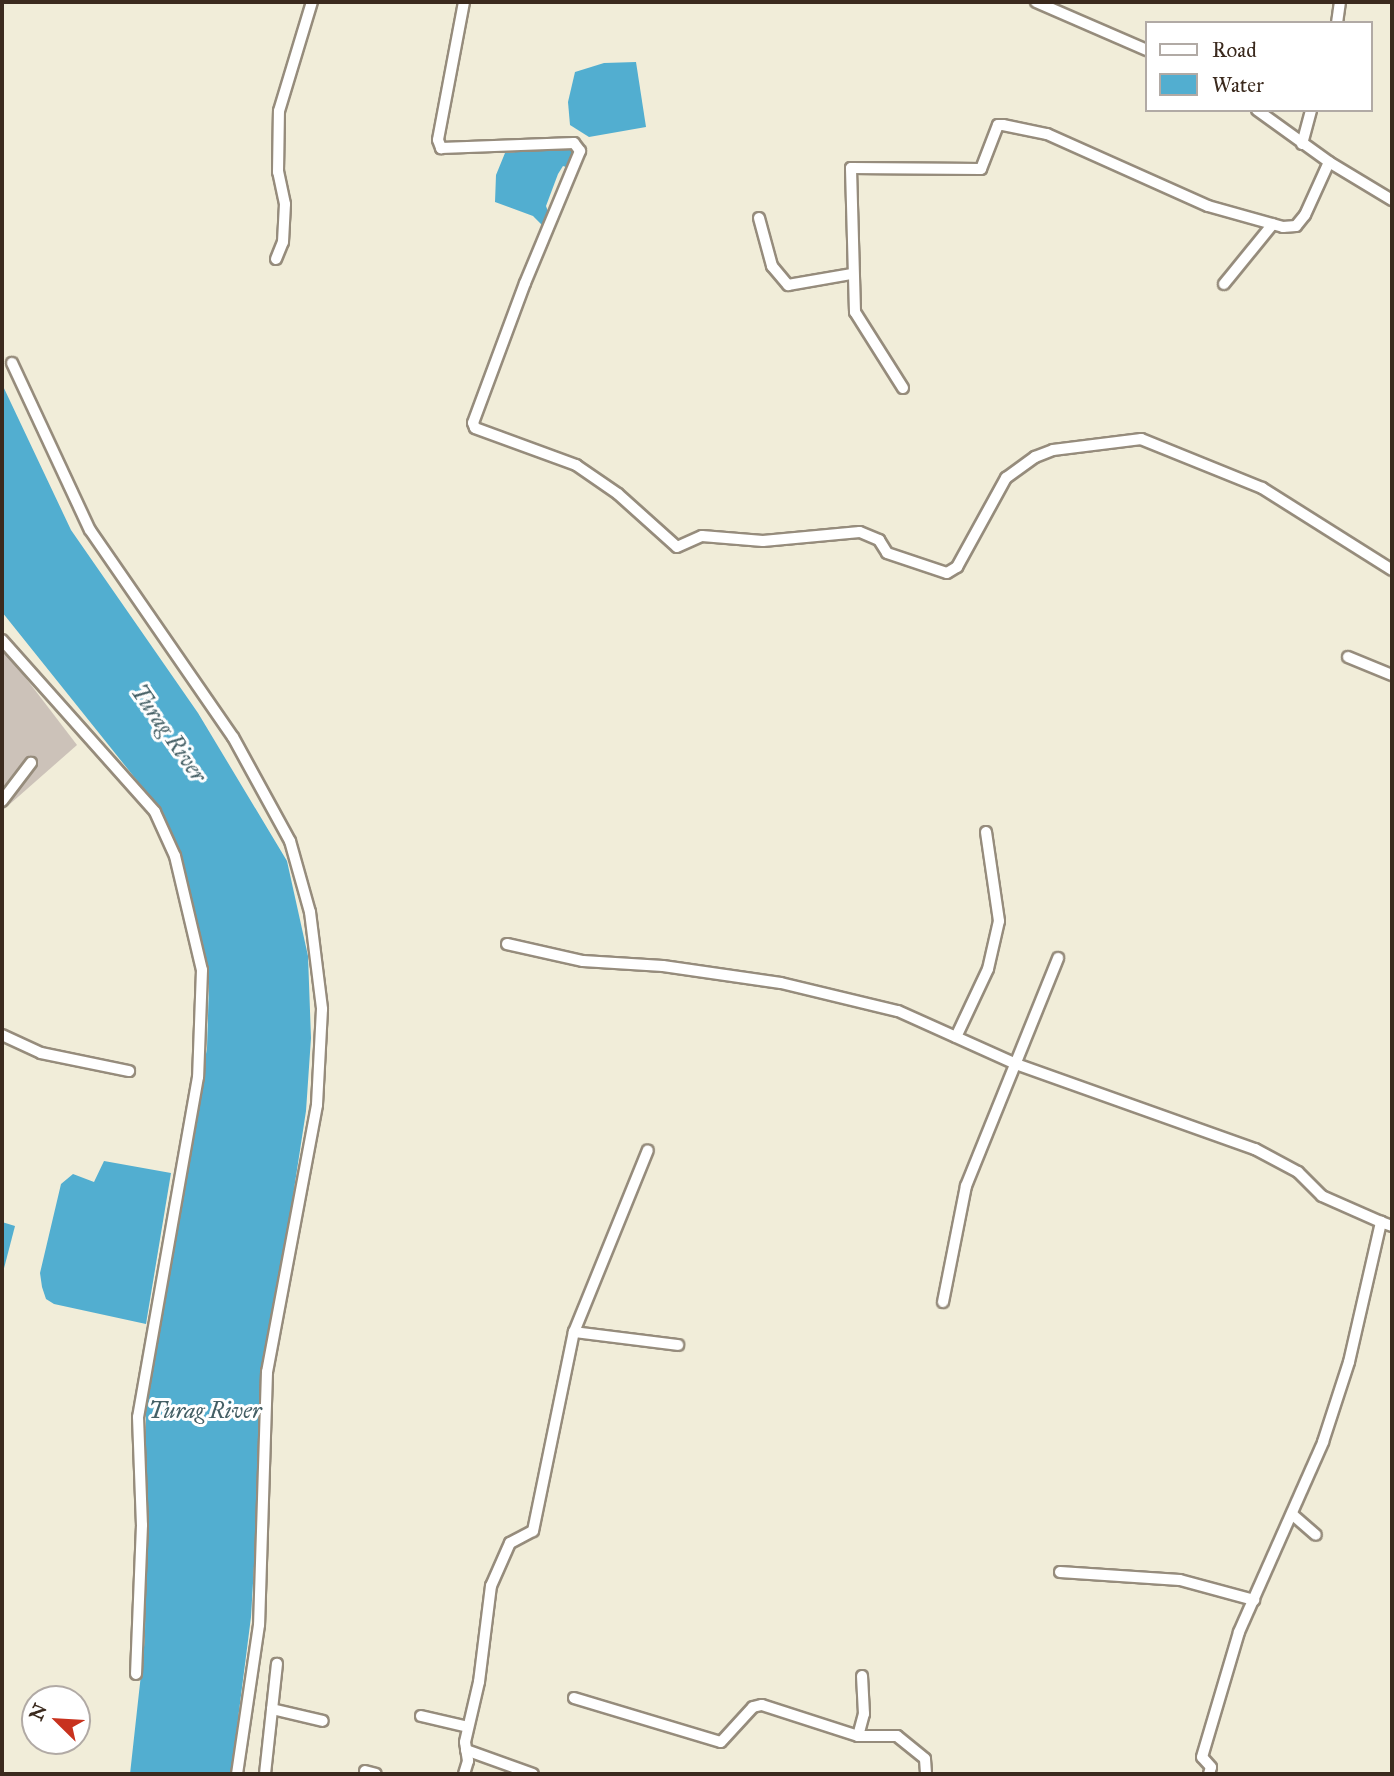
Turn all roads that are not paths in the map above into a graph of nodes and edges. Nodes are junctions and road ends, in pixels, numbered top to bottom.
1 (312, 2) edge
2 (464, 2) edge
3 (1036, 2) edge
4 (1340, 2) edge
5 (1337, 21) edge
6 (1146, 50) edge
7 (1260, 112) edge
8 (1310, 112) edge
9 (1302, 144) junction
10 (1329, 162) junction
11 (1392, 200) edge
12 (759, 218) dead end
13 (1273, 224) junction
14 (276, 259) dead end
15 (852, 274) junction
16 (1224, 284) dead end
17 (12, 363) dead end
18 (902, 388) dead end
19 (1392, 570) edge
20 (2, 640) edge
21 (1348, 657) dead end
22 (1392, 675) edge
23 (31, 763) dead end
24 (2, 801) edge
25 (986, 832) dead end
26 (507, 944) dead end
27 (1058, 958) dead end
28 (2, 1035) edge
29 (956, 1037) junction
30 (1016, 1065) junction
31 (129, 1072) dead end
32 (648, 1150) dead end
33 (1387, 1224) edge
34 (943, 1302) dead end
35 (574, 1332) junction
36 (678, 1345) dead end
37 (1293, 1515) junction
38 (1316, 1535) dead end
39 (1060, 1572) dead end
40 (1254, 1600) junction
41 (277, 1664) dead end
42 (136, 1674) dead end
43 (862, 1676) dead end
44 (574, 1698) dead end
45 (272, 1709) junction
46 (421, 1716) dead end
47 (323, 1721) dead end
48 (468, 1727) junction
49 (858, 1736) junction
50 (466, 1751) junction
51 (237, 1774) edge
52 (265, 1774) edge
53 (464, 1774) edge
54 (533, 1774) edge
55 (926, 1774) edge
56 (1209, 1774) edge

1 - 14 street
2 - 19 street
3 - 6 street
4 - 5 street
7 - 9 street
8 - 9 street
9 - 10 street
10 - 11 street
10 - 13 street
12 - 15 street
13 - 15 street
13 - 16 street
15 - 18 street
17 - 51 street
20 - 42 street
21 - 22 street
23 - 24 street
25 - 29 street
26 - 29 street
27 - 30 street
28 - 31 street
29 - 30 street
30 - 33 street
30 - 34 street
32 - 35 street
33 - 37 street
35 - 36 street
35 - 48 street
37 - 38 street
37 - 40 street
39 - 40 street
40 - 56 street
41 - 45 street
43 - 49 street
44 - 49 street
45 - 47 street
45 - 52 street
46 - 48 street
48 - 50 street
49 - 55 street
50 - 53 street
50 - 54 street

